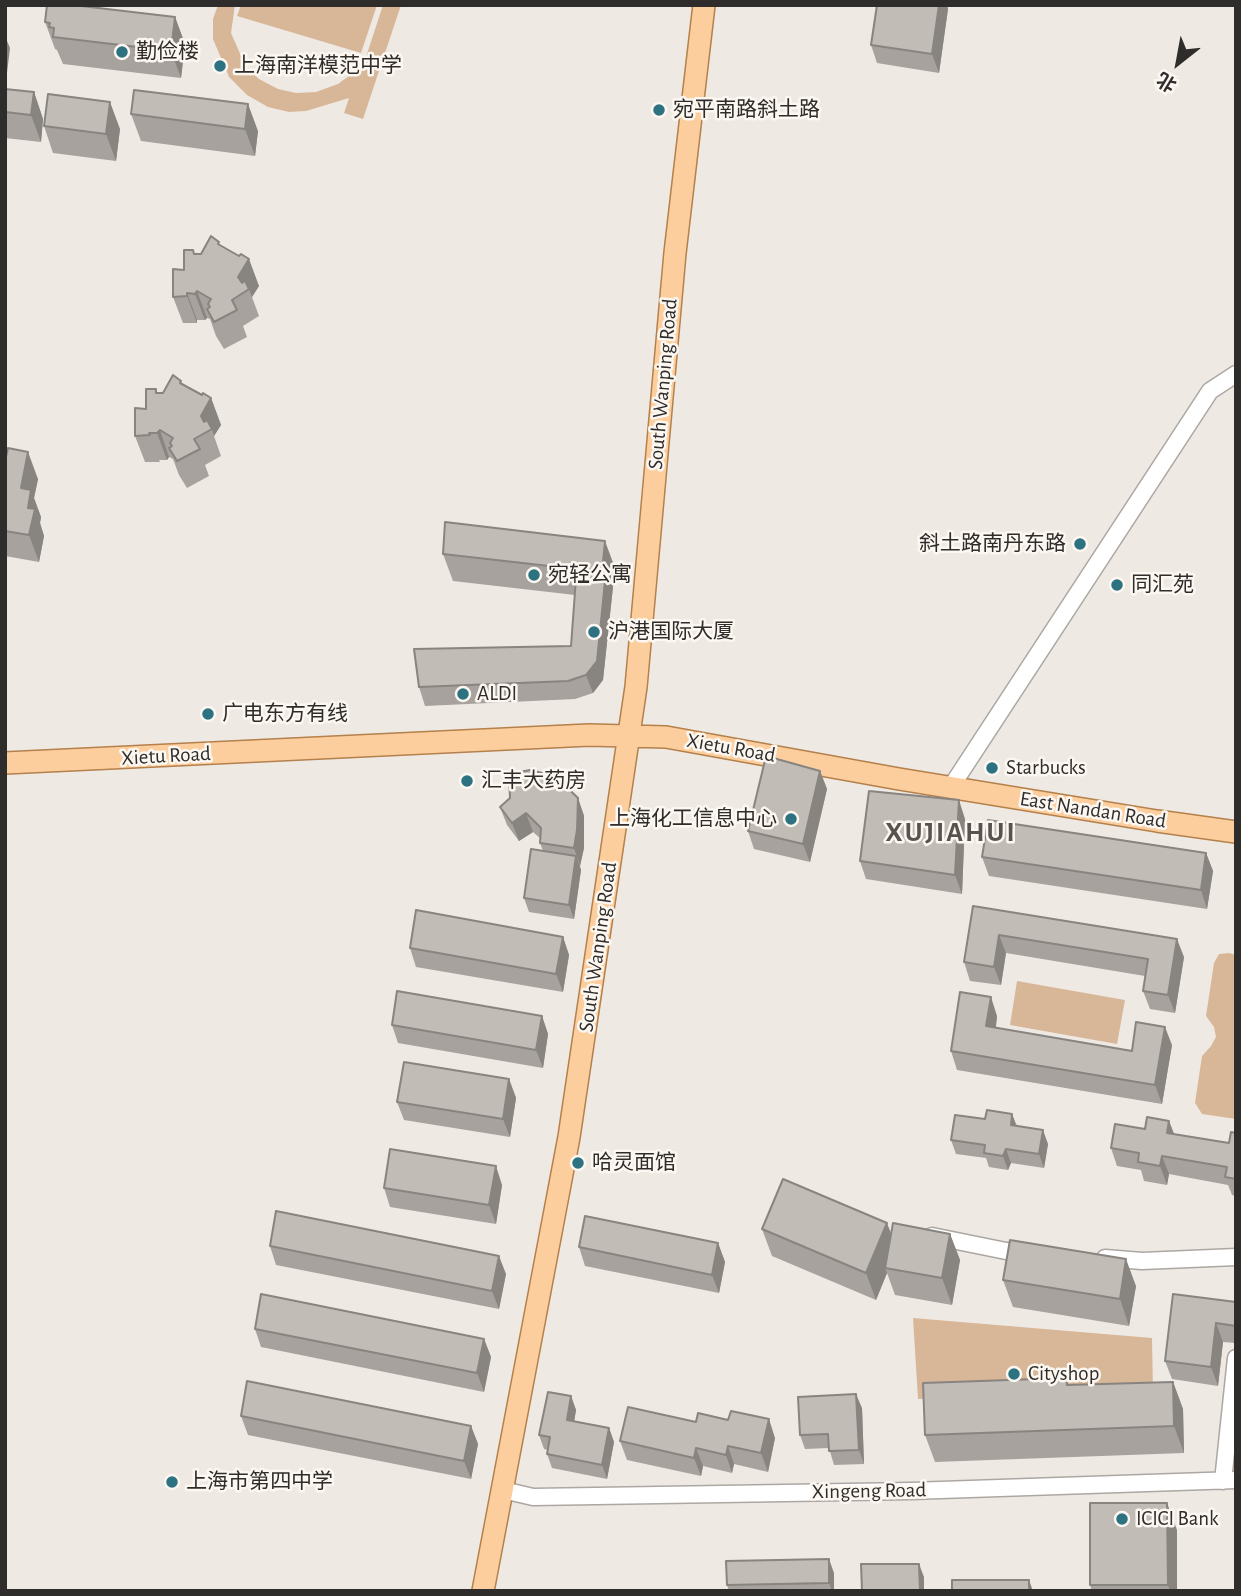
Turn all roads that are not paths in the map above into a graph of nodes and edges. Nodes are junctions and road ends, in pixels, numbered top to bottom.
1 (704, 5) edge
2 (1236, 374) edge
3 (629, 736) junction
4 (5, 763) edge
5 (951, 787) junction
6 (1236, 832) edge
7 (914, 1232) edge
8 (1047, 1254) edge
9 (1087, 1257) edge
10 (1236, 1257) edge
11 (1236, 1358) edge
12 (1229, 1480) edge
13 (503, 1490) junction
14 (482, 1591) edge

1 - 3 main road, South Wanping Road
2 - 5 street
3 - 4 main road, Xietu Road
3 - 5 main road, Xietu Road
3 - 13 main road, South Wanping Road
5 - 6 main road, East Nandan Road
7 - 8 street
9 - 10 street
11 - 12 street
12 - 13 street, Xingeng Road
13 - 14 main road, South Wanping Road

